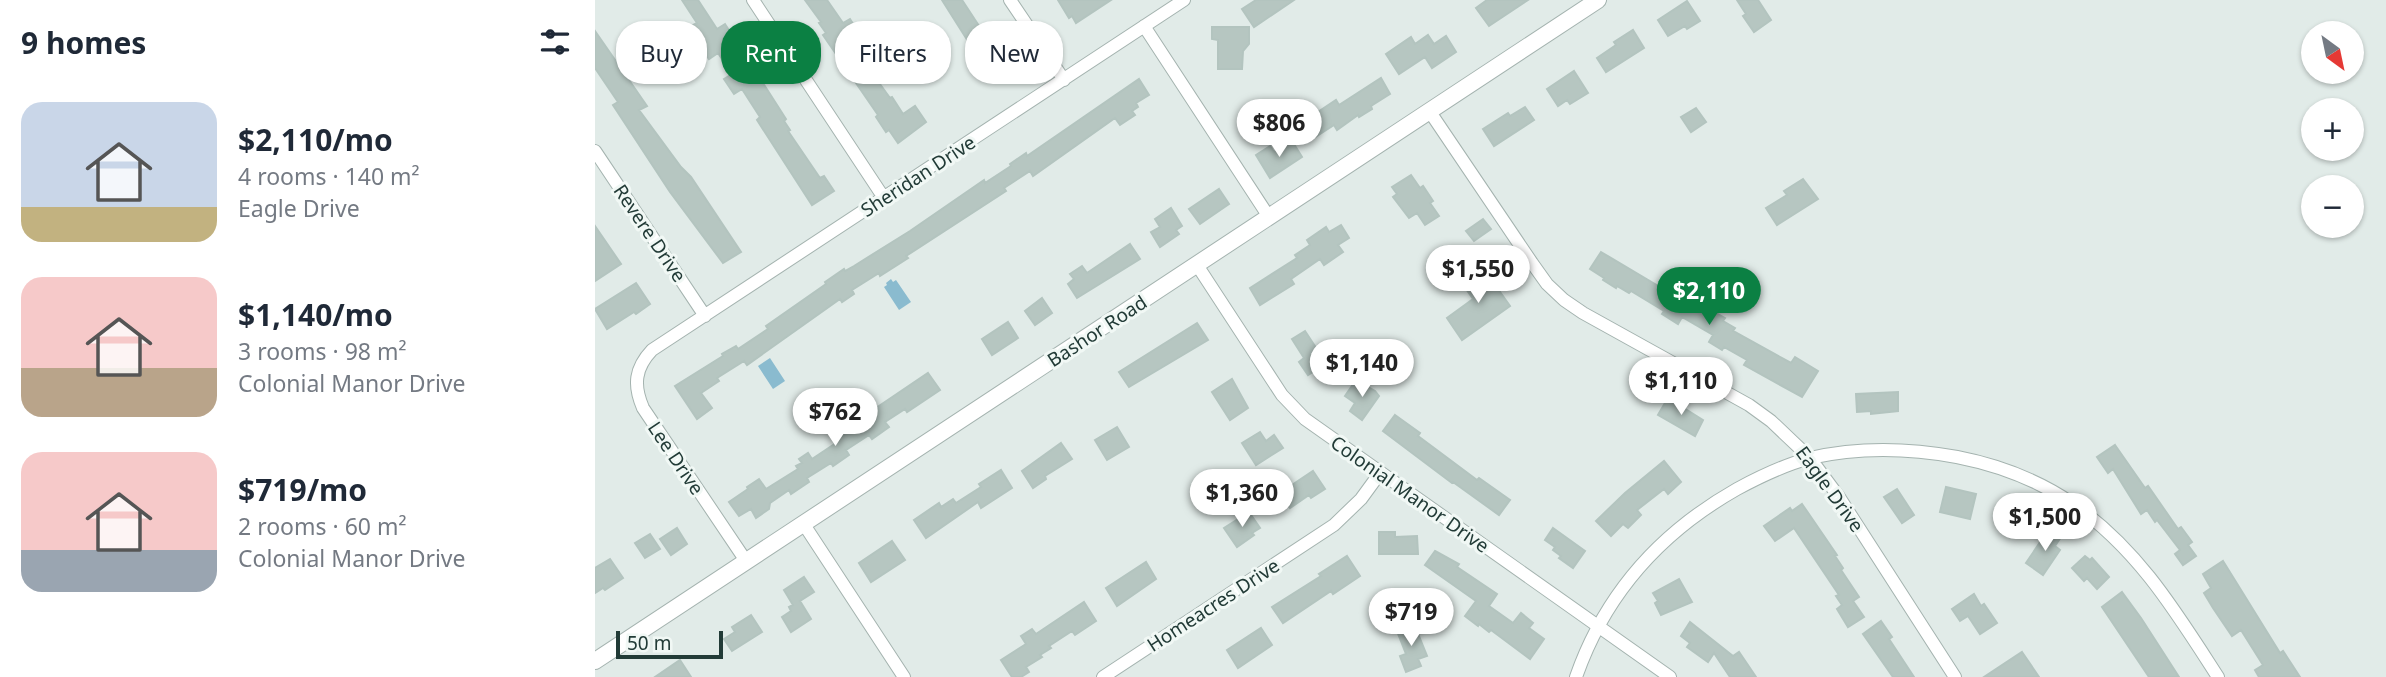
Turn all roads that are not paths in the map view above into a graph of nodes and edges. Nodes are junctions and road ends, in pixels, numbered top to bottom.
1 (753, 0) edge
2 (1010, 0) edge
3 (1184, 0) edge
4 (1598, 0) edge
5 (1024, 21) edge
6 (1144, 26) junction
7 (1063, 80) edge
8 (1057, 84) edge
9 (1430, 111) junction
10 (595, 150) edge
11 (884, 198) junction
12 (1269, 217) junction
13 (1197, 265) junction
14 (705, 316) junction
15 (652, 350) joint
16 (1810, 458) junction
17 (1380, 473) junction
18 (803, 523) junction
19 (746, 561) junction
20 (1597, 628) junction
21 (595, 661) edge
22 (904, 677) edge
23 (1103, 677) edge
24 (1576, 677) edge
25 (1669, 677) edge
26 (1955, 677) edge
27 (2218, 677) edge

1 - 11 street
2 - 5 street
3 - 6 street, Sheridan Drive
4 - 9 street, Bashor Road
6 - 7 street, Sheridan Drive
6 - 12 street
8 - 11 street, Sheridan Drive
9 - 12 street, Bashor Road
9 - 16 street, Eagle Drive
10 - 14 street, Revere Drive
11 - 14 street, Sheridan Drive
12 - 13 street, Bashor Road
13 - 17 street, Colonial Manor Drive
13 - 18 street, Bashor Road
14 - 15 street, Sheridan Drive
15 - 19 street, Lee Drive
16 - 20 street
16 - 26 street, Eagle Drive
16 - 27 street
17 - 20 street, Colonial Manor Drive
17 - 23 street, Homeacres Drive
18 - 19 street, Bashor Road
18 - 22 street
19 - 21 street, Bashor Road
20 - 24 street
20 - 25 street, Colonial Manor Drive

